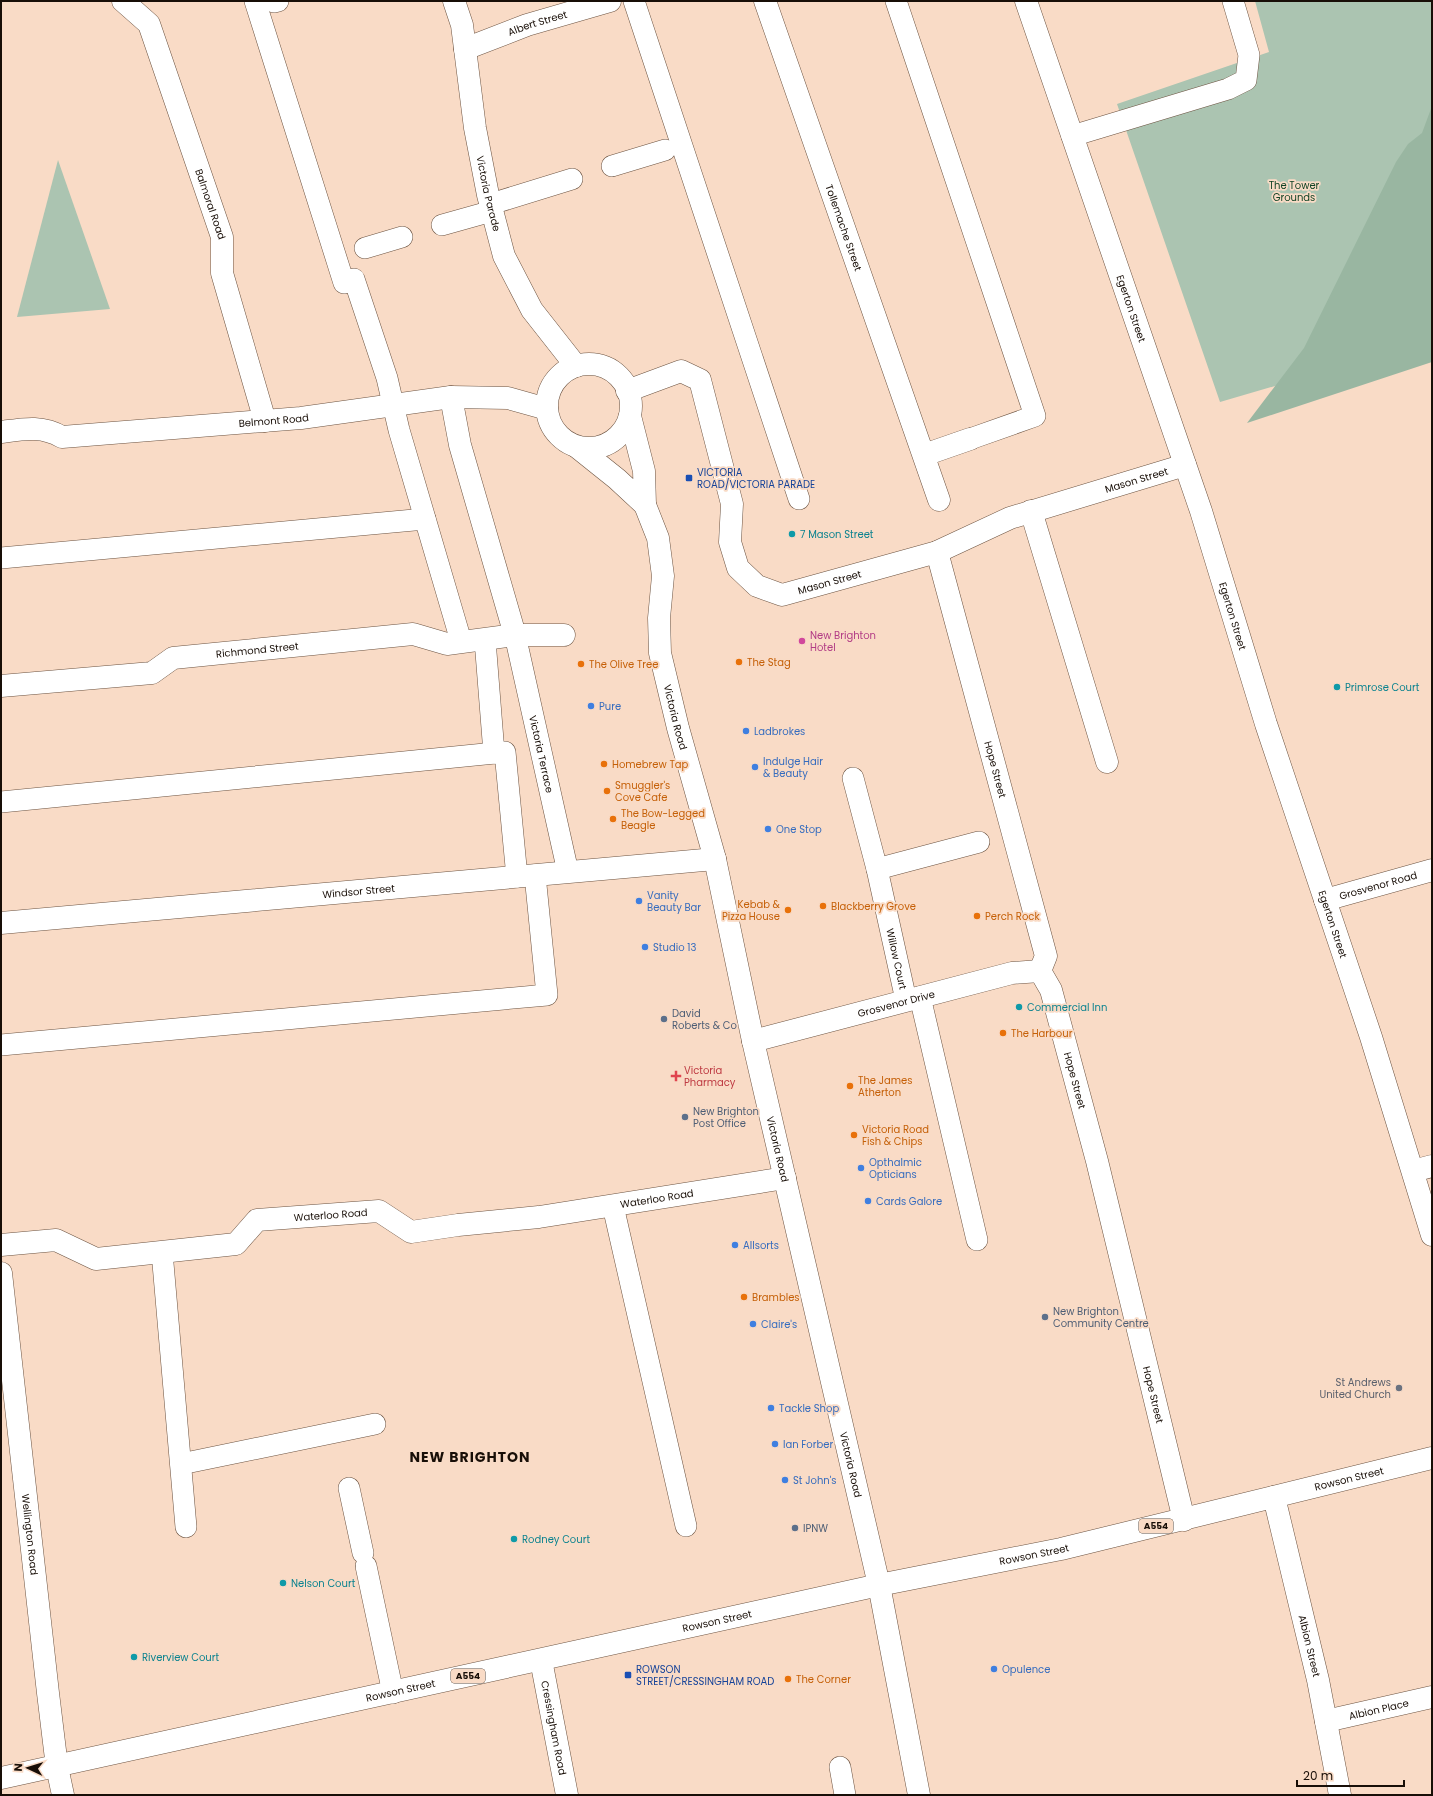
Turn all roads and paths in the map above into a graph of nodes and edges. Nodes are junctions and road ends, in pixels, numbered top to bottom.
1 (123, 1) edge
2 (269, 1) edge
3 (454, 1) edge
4 (610, 1) edge
5 (634, 1) edge
6 (765, 1) edge
7 (896, 1) edge
8 (1026, 1) edge
9 (1233, 1) edge
10 (466, 49) junction
11 (1072, 136) junction
12 (665, 150) dead end
13 (612, 166) dead end
14 (572, 179) dead end
15 (492, 207) junction
16 (442, 225) dead end
17 (402, 237) dead end
18 (365, 248) dead end
19 (576, 366) junction
20 (627, 391) junction
21 (451, 397) junction
22 (394, 404) junction
23 (547, 409) junction
24 (630, 416) junction
25 (265, 421) junction
26 (1, 432) edge
27 (970, 439) joint
28 (577, 447) junction
29 (924, 455) junction
30 (1185, 465) junction
31 (799, 500) dead end
32 (939, 500) dead end
33 (644, 505) junction
34 (1032, 512) junction
35 (426, 520) junction
36 (937, 552) junction
37 (1, 558) edge
38 (515, 635) junction
39 (564, 635) dead end
40 (485, 640) junction
41 (461, 641) junction
42 (1, 686) edge
43 (494, 754) junction
44 (1107, 762) dead end
45 (853, 778) dead end
46 (1, 802) edge
47 (979, 842) dead end
48 (715, 859) junction
49 (877, 869) junction
50 (1432, 870) edge
51 (568, 872) junction
52 (526, 876) junction
53 (1325, 900) junction
54 (1, 922) edge
55 (1040, 971) junction
56 (913, 999) junction
57 (753, 1040) junction
58 (1, 1045) edge
59 (1422, 1169) edge
60 (785, 1178) junction
61 (613, 1206) junction
62 (1432, 1235) edge
63 (977, 1240) dead end
64 (1, 1245) edge
65 (162, 1252) junction
66 (1, 1273) edge
67 (375, 1424) dead end
68 (1432, 1458) edge
69 (181, 1464) junction
70 (349, 1488) dead end
71 (1274, 1497) junction
72 (1184, 1520) junction
73 (686, 1526) dead end
74 (186, 1527) dead end
75 (878, 1585) junction
76 (541, 1660) junction
77 (393, 1693) junction
78 (1432, 1697) edge
79 (1326, 1721) junction
80 (57, 1767) junction
81 (840, 1767) dead end
82 (1, 1778) edge
83 (63, 1795) edge
84 (567, 1795) edge
85 (845, 1795) edge
86 (919, 1795) edge
87 (1340, 1795) edge

1 - 25 street, Balmoral Road
2 - 22 lane
3 - 10 street, Victoria Parade
4 - 10 street, Albert Street
5 - 31 lane
6 - 29 street, Tollemache Street
7 - 27 lane
8 - 11 street, Egerton Street
9 - 11 lane
10 - 15 street, Victoria Parade
11 - 30 street, Egerton Street
12 - 13 lane
14 - 15 lane
15 - 16 lane
15 - 19 street, Victoria Parade
17 - 18 lane
19 - 20 street
19 - 23 street
20 - 24 street
20 - 36 street, Mason Street
21 - 22 street, Belmont Road
21 - 23 street, Belmont Road
21 - 38 street
22 - 25 street, Belmont Road
22 - 35 lane
23 - 28 street
24 - 28 street
24 - 33 street, Victoria Road
25 - 26 street, Belmont Road
27 - 29 street
28 - 33 street, Victoria Road
29 - 32 street, Tollemache Street
30 - 34 street, Mason Street
30 - 53 street, Egerton Street
33 - 48 street, Victoria Road
34 - 36 street, Mason Street
34 - 44 street
35 - 37 lane
35 - 41 lane
36 - 55 street, Hope Street
38 - 39 street, Richmond Street
38 - 40 street, Richmond Street
38 - 51 lane, Victoria Terrace
40 - 41 street, Richmond Street
40 - 43 lane
41 - 42 street, Richmond Street
43 - 46 lane
43 - 52 lane
45 - 49 lane, Willow Court
47 - 49 lane
48 - 51 street, Windsor Street
48 - 57 street, Victoria Road
49 - 56 lane, Willow Court
50 - 53 street, Grosvenor Road
51 - 52 street, Windsor Street
52 - 54 street, Windsor Street
52 - 58 lane
53 - 59 street, Egerton Street
55 - 56 street, Grosvenor Drive
55 - 72 street, Hope Street
56 - 57 street, Grosvenor Drive
56 - 63 lane, Willow Court
57 - 60 street, Victoria Road
59 - 62 street, Egerton Street
60 - 61 street, Waterloo Road
60 - 75 street, Victoria Road
61 - 65 street, Waterloo Road
61 - 73 lane
64 - 65 street, Waterloo Road
65 - 69 lane
66 - 80 street, Wellington Road
67 - 69 lane
68 - 71 street, Rowson Street / A554
69 - 74 lane
70 - 77 lane
71 - 72 street, Rowson Street / A554
71 - 79 street, Albion Street
72 - 75 street, Rowson Street / A554
75 - 76 street, Rowson Street / A554
75 - 86 street, Victoria Road
76 - 77 street, Rowson Street / A554
76 - 84 street, Cressingham Road
77 - 80 street, Rowson Street / A554
78 - 79 street, Albion Place
79 - 87 street, Albion Street
80 - 82 street, Rowson Street / A554
80 - 83 street, Wellington Road
81 - 85 lane

